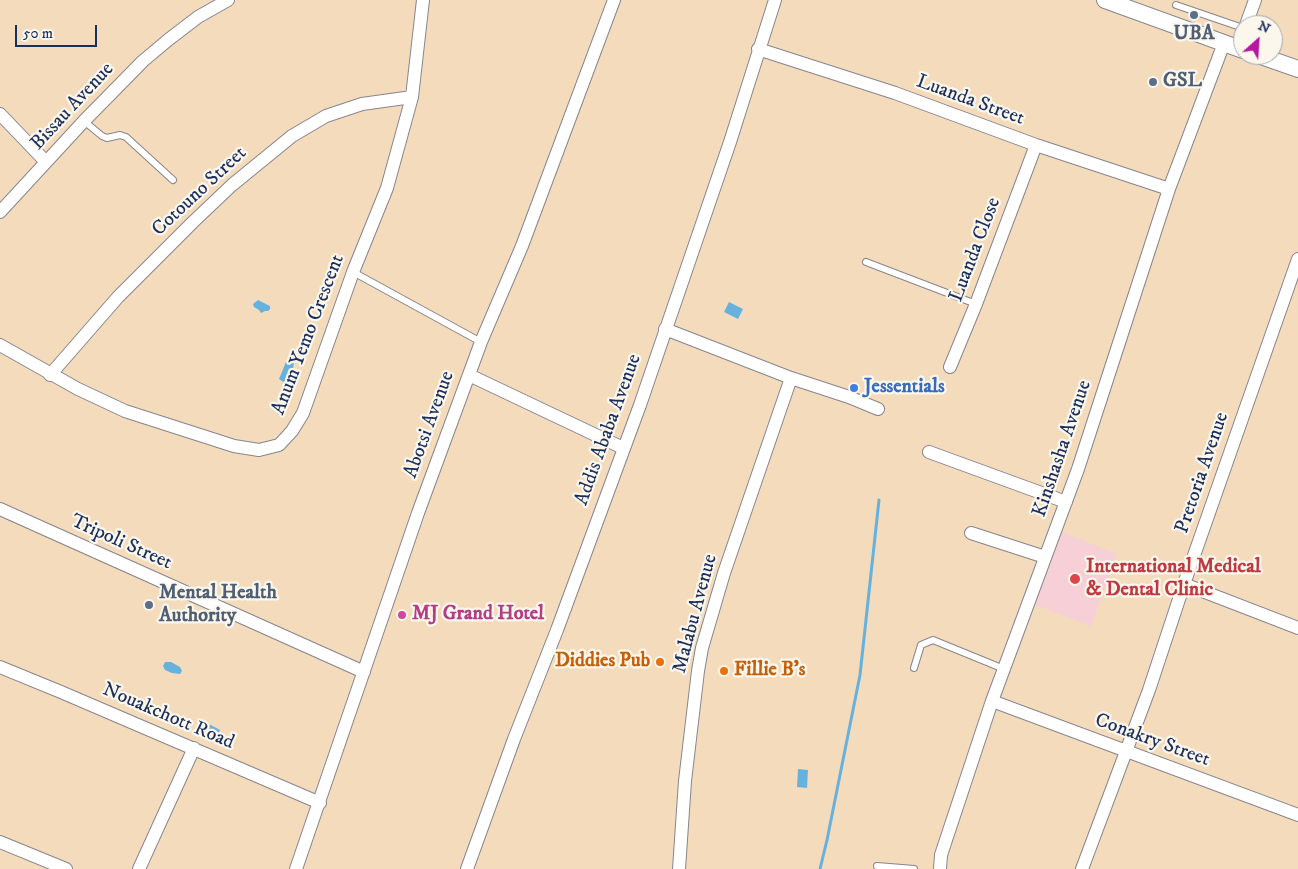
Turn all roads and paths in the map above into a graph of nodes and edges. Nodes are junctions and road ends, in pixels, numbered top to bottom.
1 (228, 0) edge
2 (423, 0) edge
3 (614, 0) edge
4 (775, 0) edge
5 (1105, 0) edge
6 (1255, 0) edge
7 (1176, 5) dead end
8 (1249, 15) edge
9 (1233, 23) edge
10 (1233, 46) edge
11 (758, 49) junction
12 (1233, 51) edge
13 (1283, 64) edge
14 (1298, 69) edge
15 (412, 97) junction
16 (0, 114) edge
17 (84, 121) junction
18 (1036, 145) junction
19 (46, 162) junction
20 (173, 180) dead end
21 (1169, 189) junction
22 (0, 212) edge
23 (1298, 259) edge
24 (866, 262) dead end
25 (353, 272) junction
26 (976, 304) junction
27 (665, 329) junction
28 (481, 342) junction
29 (0, 345) edge
30 (950, 367) dead end
31 (50, 374) junction
32 (469, 375) junction
33 (791, 378) junction
34 (878, 409) dead end
35 (623, 448) junction
36 (929, 452) dead end
37 (1066, 502) junction
38 (0, 509) edge
39 (971, 533) dead end
40 (1044, 557) junction
41 (1184, 584) junction
42 (1298, 628) edge
43 (0, 667) edge
44 (914, 668) dead end
45 (1004, 669) junction
46 (364, 672) junction
47 (992, 702) junction
48 (194, 748) junction
49 (1126, 752) junction
50 (320, 803) junction
51 (1298, 815) edge
52 (0, 842) edge
53 (878, 866) dead end
54 (66, 869) edge
55 (138, 869) edge
56 (296, 869) edge
57 (467, 869) edge
58 (679, 869) edge
59 (914, 869) edge
60 (940, 869) edge
61 (1082, 869) edge

1 - 17 street, Bissau Avenue
2 - 15 street, Anum Yemo Crescent
3 - 28 street, Abotsi Avenue
4 - 11 street, Addis Ababa Avenue
5 - 10 street
6 - 8 street
7 - 9 lane
11 - 18 street, Luanda Street
11 - 27 street, Addis Ababa Avenue
12 - 21 street, Kinshasha Avenue
13 - 14 street
15 - 25 street, Anum Yemo Crescent
15 - 31 street, Cotouno Street
16 - 19 street
17 - 19 street, Bissau Avenue
17 - 20 lane
18 - 21 street, Luanda Street
18 - 26 street, Luanda Close
19 - 22 street, Bissau Avenue
21 - 37 street, Kinshasha Avenue
23 - 41 street, Pretoria Avenue
24 - 26 lane
25 - 28 lane
25 - 31 street, Anum Yemo Crescent
26 - 30 street, Luanda Close
27 - 33 street
27 - 35 street, Addis Ababa Avenue
28 - 32 street, Abotsi Avenue
29 - 31 street, Anum Yemo Crescent
32 - 35 street
32 - 46 street, Abotsi Avenue
33 - 34 street
33 - 58 street, Malabu Avenue
35 - 57 street, Addis Ababa Avenue
36 - 37 street
37 - 40 street, Kinshasha Avenue
38 - 46 street, Tripoli Street
39 - 40 street
40 - 45 street, Kinshasha Avenue
41 - 42 street
41 - 49 street, Pretoria Avenue
43 - 48 street, Nouakchott Road
44 - 45 lane
45 - 47 street, Kinshasha Avenue
46 - 50 street, Abotsi Avenue
47 - 49 street, Conakry Street
47 - 60 street, Kinshasha Avenue
48 - 50 street, Nouakchott Road
48 - 55 street
49 - 51 street, Conakry Street
49 - 61 street, Pretoria Avenue
50 - 56 street, Abotsi Avenue
52 - 54 street
53 - 59 lane

